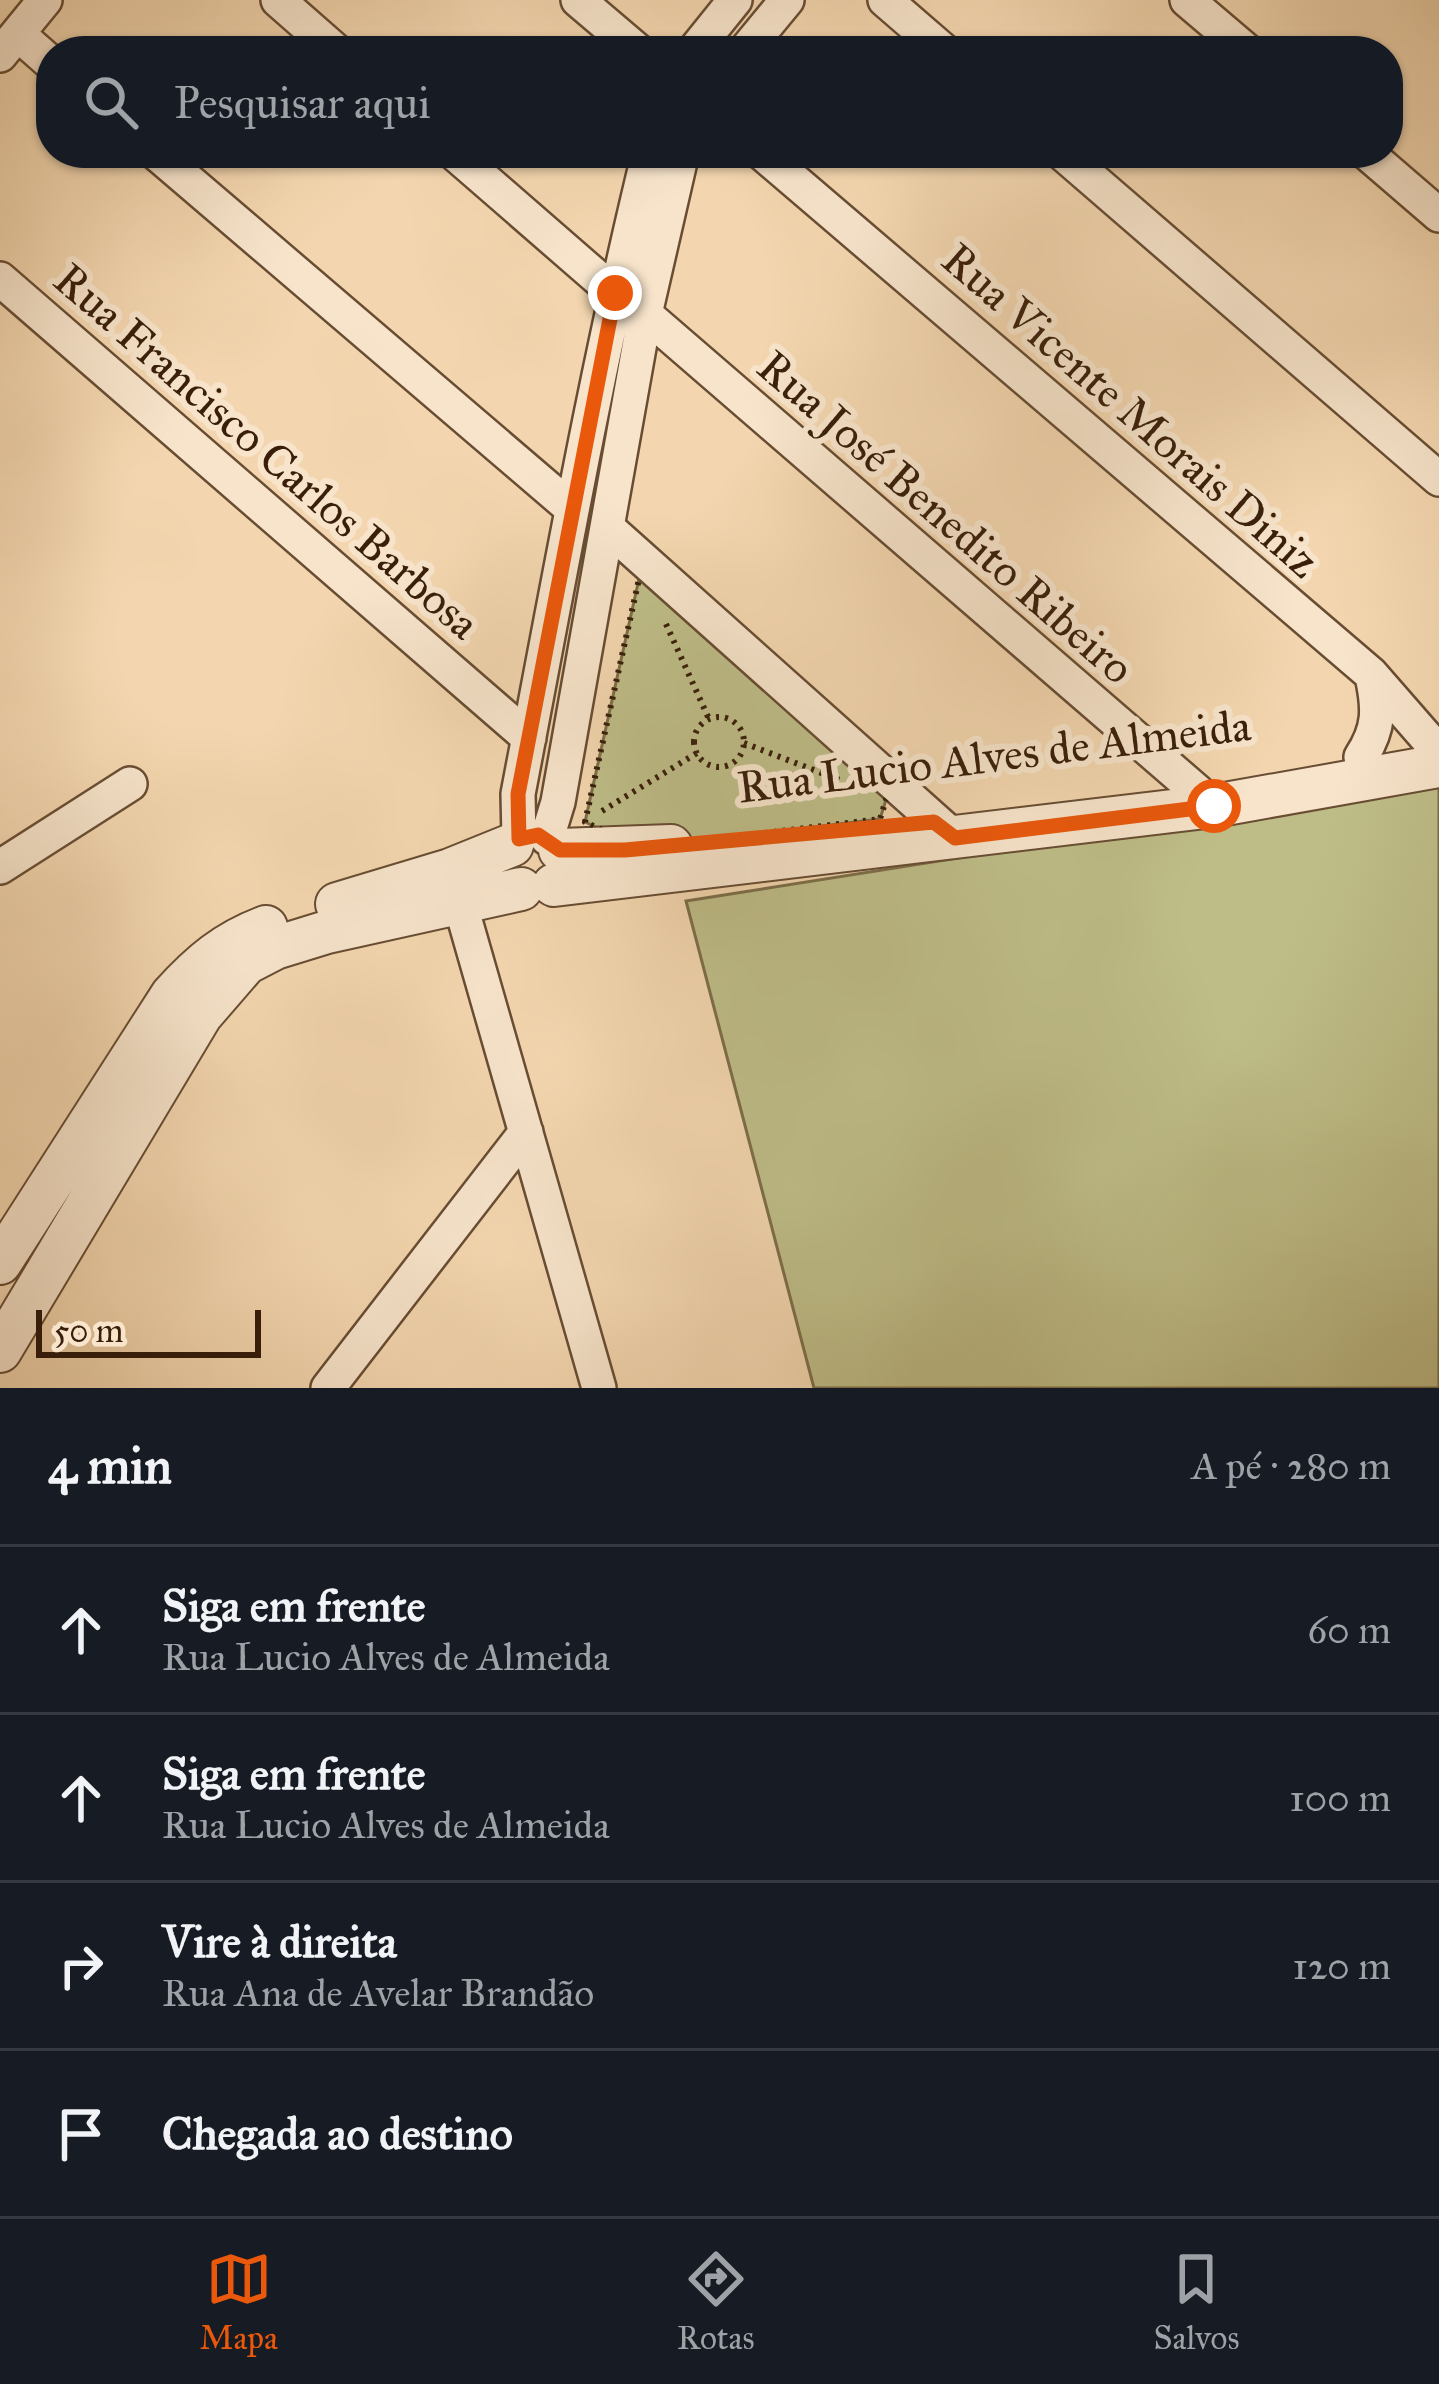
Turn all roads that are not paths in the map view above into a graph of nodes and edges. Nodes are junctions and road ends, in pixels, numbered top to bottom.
1 (46, 0) edge
2 (278, 0) edge
3 (578, 0) edge
4 (736, 0) edge
5 (787, 0) edge
6 (885, 0) edge
7 (1187, 0) edge
8 (319, 36) edge
9 (620, 36) edge
10 (706, 36) edge
11 (757, 36) edge
12 (927, 36) edge
13 (1229, 36) edge
14 (9, 45) edge
15 (174, 168) edge
16 (471, 168) edge
17 (645, 168) edge
18 (679, 168) edge
19 (780, 168) edge
20 (1078, 168) edge
21 (1384, 168) edge
22 (1439, 215) edge
23 (0, 279) edge
24 (615, 293) junction
25 (645, 314) junction
26 (1439, 479) edge
27 (571, 508) junction
28 (609, 529) junction
29 (1371, 674) junction
30 (529, 738) junction
31 (1437, 755) edge
32 (1361, 757) junction
33 (130, 784) dead end
34 (1201, 797) junction
35 (945, 830) junction
36 (543, 853) junction
37 (0, 867) edge
38 (455, 887) junction
39 (526, 1132) junction
40 (0, 1263) edge
41 (0, 1351) edge
42 (328, 1388) edge
43 (599, 1388) edge

1 - 14 street
2 - 8 street
3 - 9 street
4 - 10 street
5 - 11 street
6 - 12 street
7 - 13 street
15 - 27 street
16 - 24 street
17 - 24 street
18 - 25 street
19 - 29 street, Rua Vicente Morais Diniz
20 - 26 street
21 - 22 street
23 - 30 street, Rua Francisco Carlos Barbosa
24 - 27 street
25 - 28 street
25 - 34 street, Rua José Benedito Ribeiro
27 - 30 street
28 - 35 street
28 - 36 street
29 - 31 street, Rua Vicente Morais Diniz
29 - 32 street
30 - 36 street
31 - 32 street, Rua Lucio Alves de Almeida
31 - 34 street, Rua Lucio Alves de Almeida
32 - 34 street, Rua Lucio Alves de Almeida
33 - 37 street
34 - 35 street, Rua Lucio Alves de Almeida
35 - 36 street, Rua Lucio Alves de Almeida
36 - 38 street, Rua Lucio Alves de Almeida
38 - 39 street
38 - 40 street
38 - 41 street
39 - 42 street
39 - 43 street

